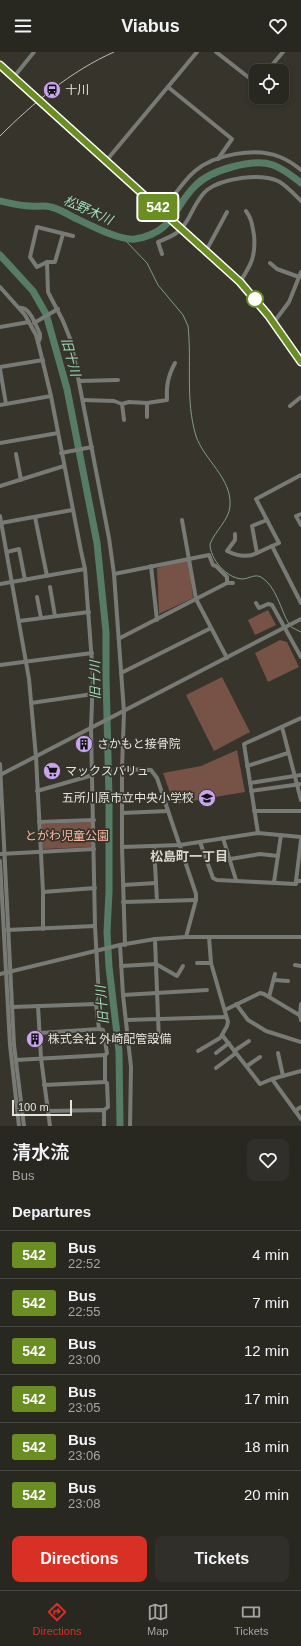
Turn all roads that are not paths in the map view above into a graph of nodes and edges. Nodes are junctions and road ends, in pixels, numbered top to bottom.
1 (34, 52) edge
2 (197, 52) edge
3 (216, 52) edge
4 (283, 52) edge
5 (273, 64) edge
6 (0, 66) edge
7 (13, 78) junction
8 (249, 78) edge
9 (168, 87) junction
10 (218, 159) junction
11 (106, 161) junction
12 (301, 170) edge
13 (301, 201) edge
14 (163, 211) junction
15 (246, 211) dead end
16 (227, 212) dead end
17 (181, 228) junction
18 (63, 234) junction
19 (74, 236) dead end
20 (206, 251) junction
21 (162, 254) dead end
22 (47, 262) junction
23 (270, 263) dead end
24 (301, 272) edge
25 (299, 277) junction
26 (240, 282) junction
27 (0, 287) edge
28 (19, 308) junction
29 (57, 309) junction
30 (29, 322) junction
31 (35, 322) junction
32 (274, 322) junction
33 (0, 327) edge
34 (38, 343) junction
35 (43, 360) junction
36 (301, 362) edge
37 (175, 363) dead end
38 (0, 368) edge
39 (118, 380) dead end
40 (79, 381) junction
41 (51, 396) junction
42 (301, 397) edge
43 (83, 400) junction
44 (147, 403) junction
45 (6, 404) junction
46 (122, 404) junction
47 (0, 405) edge
48 (290, 406) dead end
49 (147, 417) dead end
50 (124, 420) dead end
51 (58, 433) junction
52 (0, 443) edge
53 (91, 447) junction
54 (61, 453) junction
55 (16, 454) dead end
56 (64, 466) junction
57 (301, 475) edge
58 (21, 480) junction
59 (0, 486) edge
60 (72, 510) junction
61 (301, 514) edge
62 (0, 516) edge
63 (35, 517) junction
64 (182, 520) dead end
65 (267, 520) junction
66 (1, 523) junction
67 (301, 525) edge
68 (235, 534) dead end
69 (272, 546) junction
70 (6, 552) junction
71 (257, 553) junction
72 (189, 559) junction
73 (151, 566) junction
74 (85, 568) junction
75 (114, 574) junction
76 (47, 576) junction
77 (25, 580) junction
78 (12, 582) junction
79 (227, 583) junction
80 (233, 583) dead end
81 (0, 584) edge
82 (50, 587) dead end
83 (37, 597) dead end
84 (196, 599) junction
85 (256, 603) dead end
86 (301, 603) edge
87 (89, 612) junction
88 (55, 616) junction
89 (40, 618) junction
90 (157, 620) junction
91 (301, 620) edge
92 (19, 621) junction
93 (211, 628) junction
94 (285, 628) junction
95 (120, 638) junction
96 (92, 653) junction
97 (301, 657) edge
98 (227, 658) junction
99 (26, 661) junction
100 (0, 665) edge
101 (121, 673) junction
102 (93, 694) junction
103 (31, 703) junction
104 (122, 713) junction
105 (301, 718) edge
106 (282, 727) junction
107 (91, 728) junction
108 (288, 753) junction
109 (36, 757) junction
110 (0, 764) edge
111 (248, 766) junction
112 (122, 769) junction
113 (0, 775) edge
114 (93, 775) junction
115 (301, 775) edge
116 (294, 776) junction
117 (250, 783) junction
118 (299, 784) edge
119 (251, 791) junction
120 (38, 792) junction
121 (301, 800) edge
122 (168, 811) junction
123 (254, 811) junction
124 (301, 811) edge
125 (122, 813) junction
126 (94, 820) junction
127 (39, 822) junction
128 (258, 833) junction
129 (281, 835) junction
130 (223, 838) junction
131 (301, 839) edge
132 (200, 842) junction
133 (180, 845) junction
134 (154, 846) junction
135 (122, 847) junction
136 (94, 849) junction
137 (41, 852) junction
138 (2, 853) edge
139 (278, 856) junction
140 (230, 859) junction
141 (0, 861) edge
142 (236, 880) junction
143 (299, 881) edge
144 (274, 882) junction
145 (156, 883) junction
146 (123, 885) junction
147 (95, 888) junction
148 (43, 892) junction
149 (196, 900) junction
150 (157, 901) junction
151 (123, 902) junction
152 (95, 926) junction
153 (43, 928) junction
154 (6, 930) junction
155 (186, 937) junction
156 (210, 937) junction
157 (301, 937) edge
158 (155, 939) junction
159 (122, 945) junction
160 (95, 951) junction
161 (197, 963) dead end
162 (211, 963) junction
163 (156, 964) junction
164 (295, 965) dead end
165 (121, 966) junction
166 (183, 966) dead end
167 (301, 966) edge
168 (11, 972) junction
169 (6, 973) junction
170 (0, 974) edge
171 (275, 974) dead end
172 (274, 980) junction
173 (288, 981) dead end
174 (207, 990) dead end
175 (157, 993) junction
176 (123, 994) junction
177 (269, 997) junction
178 (96, 1004) junction
179 (236, 1004) junction
180 (301, 1004) edge
181 (38, 1006) junction
182 (13, 1007) junction
183 (225, 1010) junction
184 (226, 1017) junction
185 (301, 1017) edge
186 (158, 1019) junction
187 (126, 1020) junction
188 (99, 1028) junction
189 (40, 1033) junction
190 (222, 1035) junction
191 (249, 1041) dead end
192 (160, 1042) dead end
193 (301, 1042) edge
194 (229, 1044) junction
195 (198, 1051) dead end
196 (235, 1052) junction
197 (216, 1053) dead end
198 (278, 1053) dead end
199 (104, 1055) junction
200 (260, 1057) dead end
201 (41, 1058) junction
202 (16, 1060) junction
203 (247, 1066) junction
204 (216, 1068) dead end
205 (301, 1072) edge
206 (283, 1076) junction
207 (272, 1079) junction
208 (105, 1082) junction
209 (44, 1085) junction
210 (301, 1107) edge
211 (104, 1110) junction
212 (48, 1111) junction
213 (295, 1111) junction
214 (301, 1119) edge
215 (19, 1126) edge
216 (24, 1126) edge
217 (50, 1126) edge
218 (104, 1126) edge
219 (130, 1126) edge

1 - 7 street
2 - 9 street
3 - 8 street
4 - 5 street
6 - 7 street
7 - 11 street
9 - 10 street
9 - 11 street
10 - 12 street
10 - 14 street
11 - 14 street
13 - 17 street
14 - 17 street
15 - 26 street
16 - 20 street
17 - 20 street
17 - 21 street
18 - 19 street
18 - 22 street
18 - 22 street
20 - 26 street
22 - 29 street
23 - 25 street
24 - 25 street
25 - 32 street
26 - 32 street
27 - 28 street
28 - 30 street
28 - 31 street
29 - 31 street
29 - 40 street
30 - 33 street
30 - 34 street
31 - 34 street
32 - 36 street
34 - 35 street
35 - 38 street
35 - 41 street
37 - 44 street
38 - 45 street
39 - 40 street
40 - 43 street
41 - 45 street
41 - 51 street
42 - 48 street
43 - 46 street
43 - 53 street
44 - 46 street
44 - 49 street
45 - 47 street
46 - 50 street
51 - 52 street
51 - 54 street
53 - 54 street
53 - 75 street
54 - 56 street
55 - 58 street
56 - 58 street
56 - 60 street
57 - 65 street
58 - 59 street
60 - 63 street
60 - 74 street
61 - 67 street
62 - 66 street
63 - 66 street
63 - 76 street
64 - 72 street
65 - 69 street
65 - 71 street
66 - 70 street
68 - 71 street
69 - 71 street
69 - 86 street
70 - 77 street
70 - 78 street
72 - 73 street
72 - 79 street
72 - 84 street
73 - 75 street
73 - 90 street
74 - 76 street
74 - 87 street
75 - 95 street
76 - 77 street
77 - 78 street
78 - 81 street
78 - 92 street
79 - 80 street
79 - 84 street
82 - 88 street
83 - 89 street
84 - 90 street
84 - 93 street
85 - 94 street
87 - 88 street
87 - 96 street
88 - 89 street
89 - 92 street
90 - 95 street
91 - 94 street
92 - 99 street
93 - 98 street
93 - 101 street
94 - 97 street
94 - 98 street
95 - 101 street
96 - 99 street
96 - 102 street
98 - 104 street
99 - 100 street
99 - 103 street
101 - 104 street
102 - 103 street
102 - 107 street
103 - 109 street
104 - 107 street
104 - 112 street
105 - 106 street
106 - 108 street
106 - 111 street
107 - 109 street
107 - 114 street
108 - 111 street
108 - 116 street
109 - 113 street
109 - 120 street
110 - 113 street
111 - 117 street
112 - 122 street
112 - 125 street
113 - 138 street
114 - 120 street
114 - 126 street
115 - 116 street
116 - 117 street
116 - 118 street
117 - 119 street
118 - 119 street
118 - 121 street
119 - 123 street
120 - 127 street
122 - 125 street
122 - 133 street
123 - 124 street
123 - 128 street
125 - 135 street
126 - 127 street
126 - 136 street
127 - 137 street
128 - 129 street
128 - 130 street
129 - 131 street
129 - 139 street
130 - 132 street
130 - 140 street
131 - 143 street
132 - 133 street
132 - 142 street
133 - 134 street
133 - 149 street
134 - 135 street
134 - 145 street
135 - 146 street
136 - 137 street
136 - 147 street
137 - 138 street
137 - 148 street
138 - 154 street
139 - 140 street
139 - 144 street
140 - 142 street
141 - 154 street
142 - 144 street
143 - 144 street
145 - 146 street
145 - 150 street
146 - 151 street
147 - 148 street
147 - 152 street
148 - 153 street
149 - 150 street
149 - 155 street
150 - 151 street
151 - 159 street
152 - 153 street
152 - 160 street
153 - 154 street
154 - 168 street
154 - 169 street
155 - 156 street
155 - 158 street
156 - 157 street
156 - 162 street
158 - 159 street
158 - 163 street
159 - 160 street
159 - 165 street
160 - 168 street
160 - 178 street
161 - 162 street
162 - 183 street
163 - 165 street
163 - 166 street
163 - 175 street
164 - 167 street
165 - 176 street
168 - 169 street
168 - 182 street
169 - 170 street
169 - 215 street
171 - 172 street
172 - 173 street
172 - 177 street
174 - 175 street
175 - 176 street
175 - 186 street
176 - 187 street
177 - 179 street
177 - 185 street
178 - 181 street
178 - 188 street
179 - 183 street
179 - 193 street
180 - 185 street
181 - 182 street
181 - 189 street
182 - 202 street
183 - 184 street
184 - 186 street
184 - 190 street
186 - 187 street
186 - 192 street
187 - 219 street
188 - 189 street
188 - 199 street
189 - 201 street
190 - 194 street
190 - 195 street
191 - 196 street
194 - 196 street
194 - 197 street
196 - 203 street
196 - 204 street
198 - 206 street
199 - 201 street
199 - 208 street
200 - 203 street
201 - 202 street
201 - 209 street
202 - 216 street
203 - 207 street
205 - 206 street
206 - 207 street
207 - 213 street
208 - 209 street
208 - 211 street
209 - 212 street
210 - 213 street
211 - 212 street
211 - 218 street
212 - 217 street
213 - 214 street

